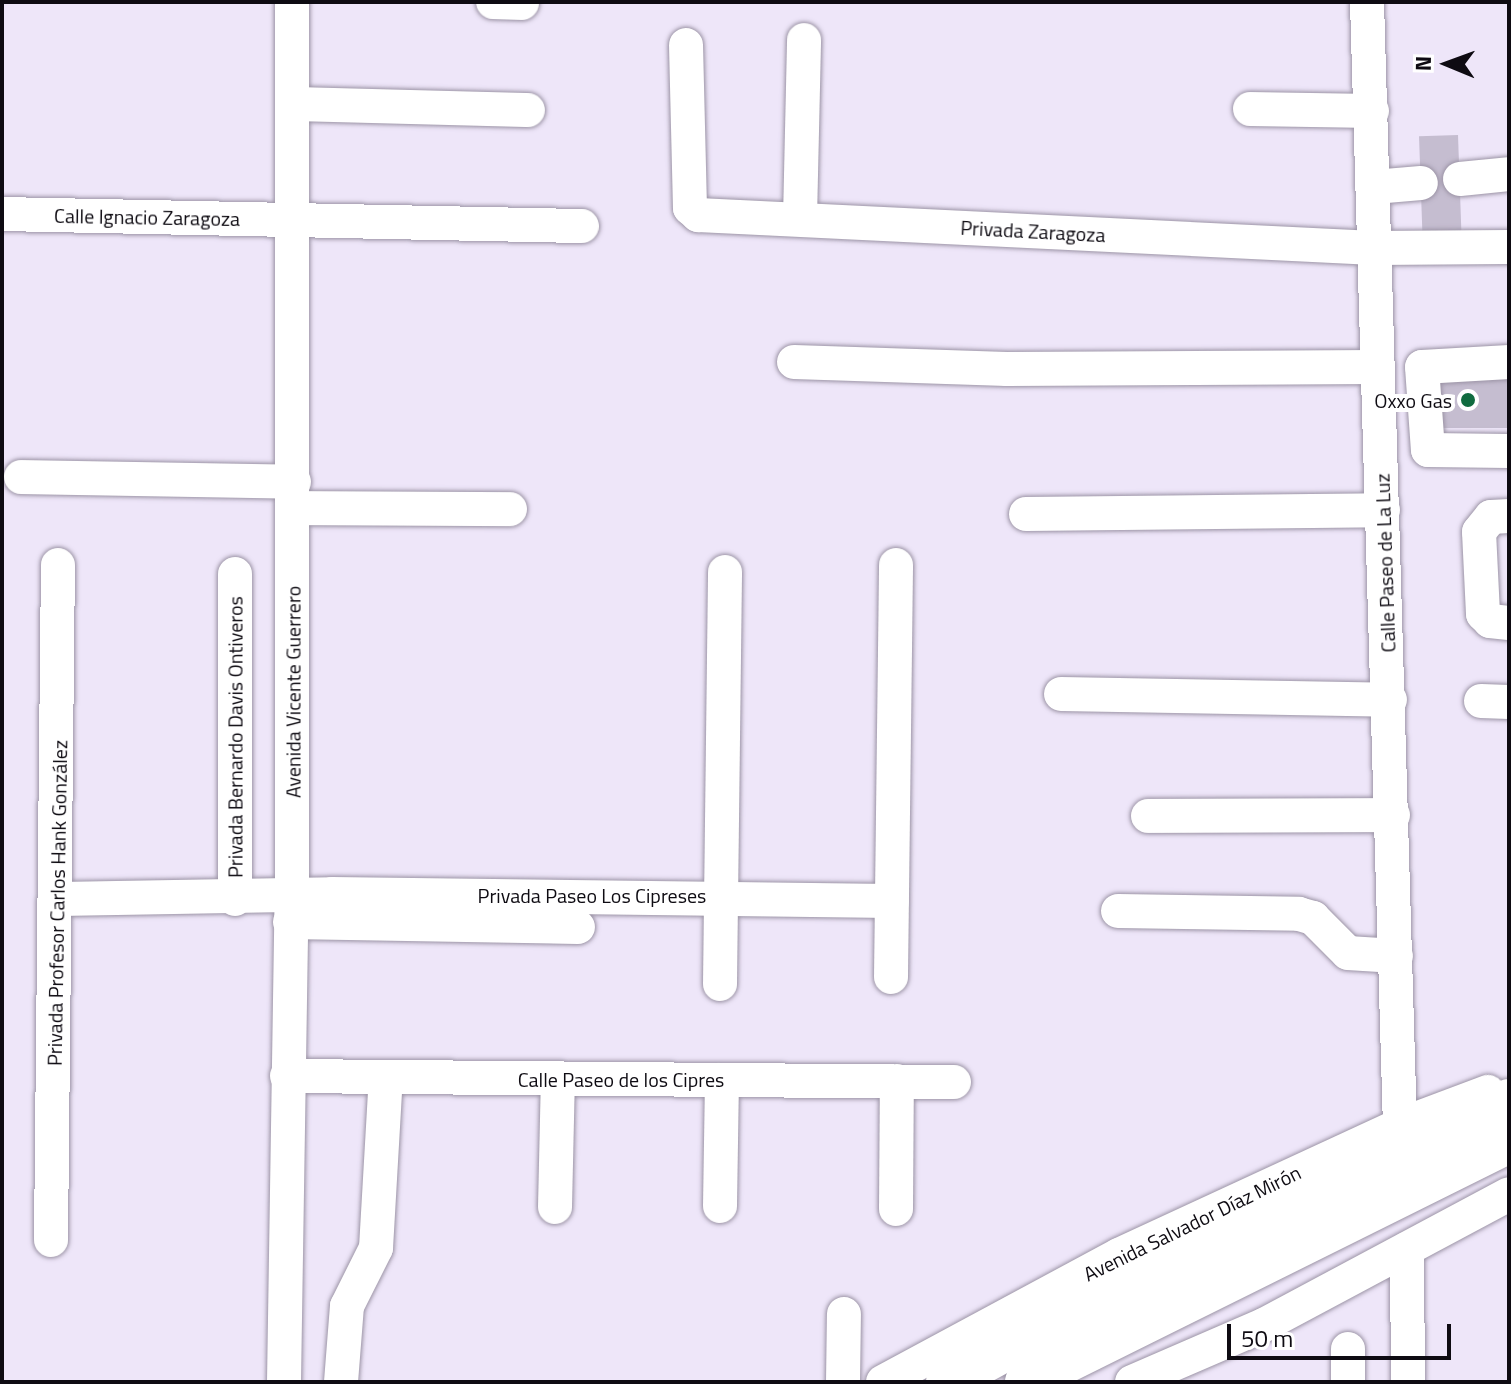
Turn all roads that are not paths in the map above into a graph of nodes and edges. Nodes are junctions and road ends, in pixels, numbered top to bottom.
1 (292, 2) edge
2 (493, 2) edge
3 (1367, 2) edge
4 (522, 3) edge
5 (804, 40) dead end
6 (686, 45) dead end
7 (293, 104) junction
8 (1250, 109) dead end
9 (528, 110) dead end
10 (1372, 111) junction
11 (1509, 174) edge
12 (1460, 179) dead end
13 (1421, 183) dead end
14 (1374, 187) junction
15 (2, 214) edge
16 (292, 219) junction
17 (800, 219) junction
18 (582, 226) dead end
19 (1509, 247) edge
20 (1374, 248) junction
21 (794, 362) dead end
22 (1509, 362) edge
23 (1378, 367) junction
24 (1509, 451) edge
25 (21, 477) dead end
26 (294, 495) junction
27 (510, 509) dead end
28 (1383, 510) junction
29 (1026, 514) dead end
30 (1509, 516) edge
31 (58, 565) dead end
32 (896, 565) dead end
33 (725, 572) dead end
34 (235, 574) dead end
35 (1509, 623) edge
36 (1061, 694) dead end
37 (1390, 700) junction
38 (1393, 815) junction
39 (1148, 816) dead end
40 (720, 896) junction
41 (59, 899) junction
42 (235, 899) junction
43 (892, 901) junction
44 (291, 909) junction
45 (1118, 911) dead end
46 (578, 927) dead end
47 (1396, 956) junction
48 (891, 977) dead end
49 (720, 984) dead end
50 (287, 1076) junction
51 (386, 1077) junction
52 (558, 1078) junction
53 (722, 1080) junction
54 (897, 1081) junction
55 (954, 1082) dead end
56 (1509, 1083) edge
57 (1509, 1100) edge
58 (1400, 1125) junction
59 (1509, 1142) edge
60 (1509, 1194) edge
61 (720, 1206) dead end
62 (555, 1207) dead end
63 (896, 1209) dead end
64 (51, 1240) dead end
65 (1407, 1249) junction
66 (844, 1314) dead end
67 (1062, 1342) junction
68 (284, 1382) edge
69 (341, 1382) edge
70 (843, 1382) edge
71 (883, 1382) edge
72 (947, 1382) edge
73 (1026, 1382) edge
74 (1132, 1382) edge
75 (1408, 1382) edge

1 - 7 street, Avenida Vicente Guerrero
2 - 4 street
3 - 10 street, Calle Paseo de La Luz
5 - 17 street
6 - 17 street, Privada Zaragoza
7 - 9 street
7 - 16 street, Avenida Vicente Guerrero
8 - 10 street
10 - 14 street, Calle Paseo de La Luz
11 - 12 street
13 - 14 street
14 - 20 street, Calle Paseo de La Luz
15 - 16 street, Calle Ignacio Zaragoza
16 - 18 street, Calle Ignacio Zaragoza
16 - 26 street, Avenida Vicente Guerrero
17 - 20 street, Privada Zaragoza
19 - 20 street, Privada Zaragoza
20 - 23 street, Calle Paseo de La Luz
21 - 23 street
22 - 24 street
23 - 28 street, Calle Paseo de La Luz
25 - 26 street
26 - 27 street
26 - 44 street, Avenida Vicente Guerrero
28 - 29 street
28 - 37 street, Calle Paseo de La Luz
30 - 35 street
31 - 41 street, Privada Profesor Carlos Hank González
32 - 43 street
33 - 40 street
34 - 42 street, Privada Bernardo Davis Ontiveros
36 - 37 street
37 - 38 street, Calle Paseo de La Luz
38 - 39 street
38 - 47 street, Calle Paseo de La Luz
40 - 43 street, Privada Paseo Los Cipreses
40 - 44 street, Privada Paseo Los Cipreses
40 - 49 street
41 - 42 street
41 - 64 street, Privada Profesor Carlos Hank González
42 - 44 street
43 - 48 street
44 - 46 street
44 - 50 street, Avenida Vicente Guerrero
45 - 47 street
47 - 58 street, Calle Paseo de La Luz
50 - 51 street, Calle Paseo de los Cipres
50 - 68 street, Avenida Vicente Guerrero
51 - 52 street, Calle Paseo de los Cipres
51 - 69 street
52 - 53 street, Calle Paseo de los Cipres
52 - 62 street
53 - 54 street, Calle Paseo de los Cipres
53 - 61 street
54 - 55 street, Calle Paseo de los Cipres
54 - 63 street
56 - 58 street, Avenida Salvador Díaz Mirón
57 - 67 main road, Avenida Salvador Díaz Mirón
58 - 71 street, Avenida Salvador Díaz Mirón
59 - 67 main road, Avenida Salvador Díaz Mirón
60 - 65 street
65 - 74 street
65 - 75 street
66 - 70 street
67 - 72 main road, Avenida Salvador Díaz Mirón
67 - 73 main road, Avenida Salvador Díaz Mirón

